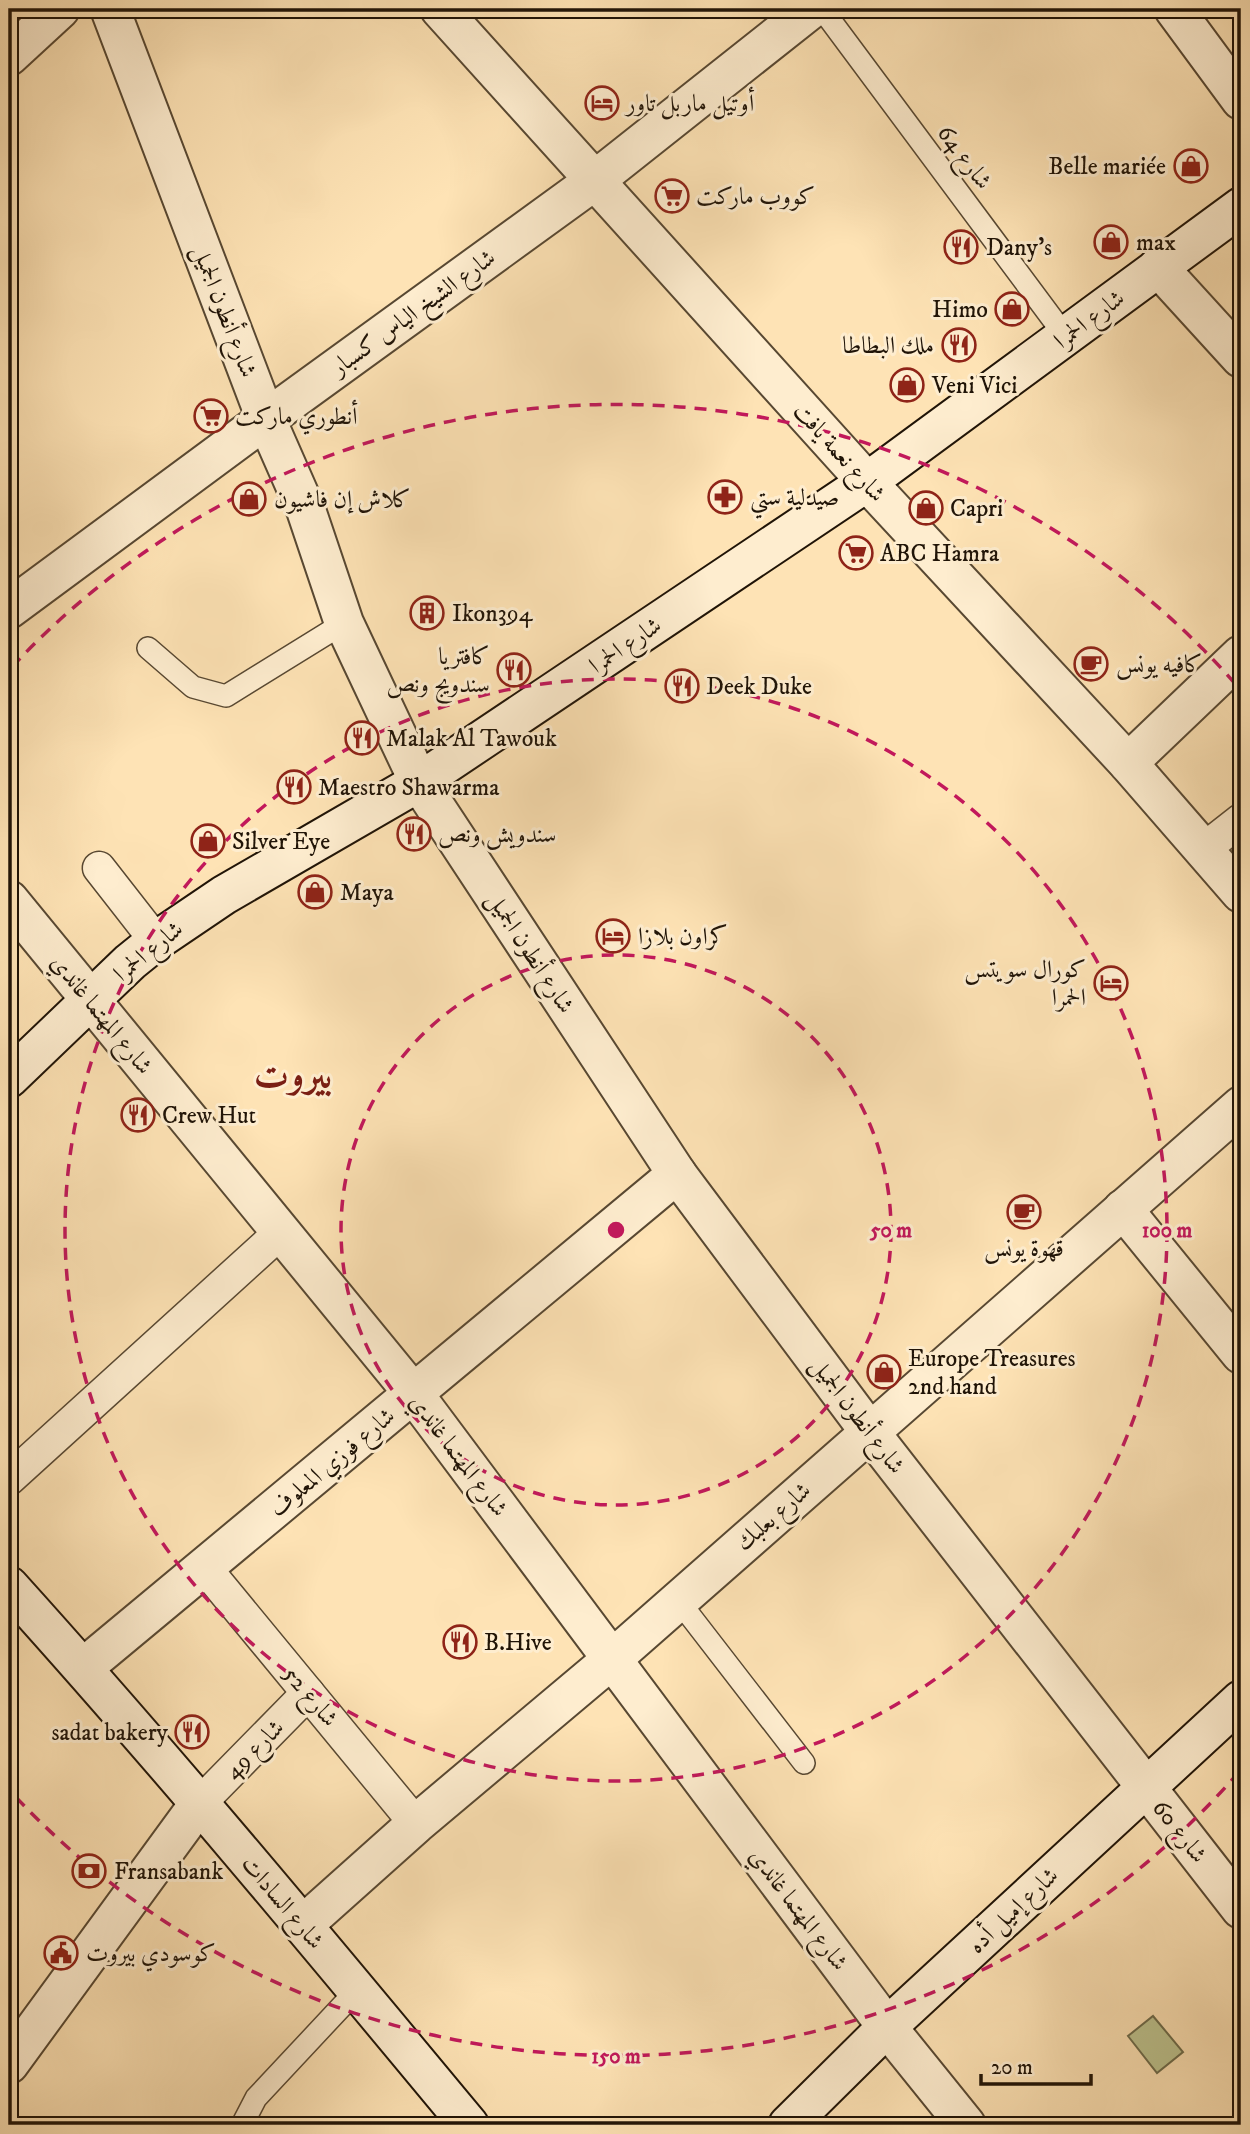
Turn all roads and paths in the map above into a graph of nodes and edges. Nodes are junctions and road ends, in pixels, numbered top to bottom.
1 (60, 9) edge
2 (110, 9) edge
3 (440, 9) edge
4 (811, 9) edge
5 (822, 9) edge
6 (1174, 9) edge
7 (9, 56) edge
8 (1241, 100) edge
9 (594, 181) junction
10 (1241, 207) edge
11 (1158, 267) junction
12 (1066, 337) junction
13 (1241, 358) edge
14 (266, 419) junction
15 (867, 482) junction
16 (9, 609) edge
17 (344, 623) junction
18 (148, 648) dead end
19 (1241, 655) edge
20 (1128, 763) junction
21 (419, 782) junction
22 (1241, 820) edge
23 (1204, 849) junction
24 (100, 868) dead end
25 (1241, 893) edge
26 (9, 900) edge
27 (156, 940) junction
28 (90, 1000) junction
29 (9, 1078) edge
30 (1241, 1106) edge
31 (677, 1174) junction
32 (1123, 1209) junction
33 (282, 1231) junction
34 (1241, 1354) edge
35 (413, 1393) junction
36 (869, 1431) junction
37 (9, 1479) edge
38 (205, 1568) junction
39 (9, 1586) edge
40 (678, 1600) junction
41 (611, 1660) junction
42 (83, 1668) junction
43 (308, 1693) junction
44 (1241, 1700) edge
45 (804, 1763) dead end
46 (1146, 1786) junction
47 (199, 1804) junction
48 (416, 1824) junction
49 (1241, 1909) edge
50 (303, 1925) junction
51 (357, 1990) junction
52 (887, 2026) junction
53 (9, 2064) edge
54 (242, 2125) edge
55 (469, 2125) edge
56 (789, 2125) edge
57 (966, 2125) edge

1 - 7 street
2 - 14 street, شارع أنطون الجميل
3 - 9 street, شارع نعمة يافت
4 - 9 street, شارع الشيخ الياس كسبار
5 - 12 lane, شارع 64
6 - 8 street
9 - 14 street, شارع الشيخ الياس كسبار
9 - 15 street, شارع نعمة يافت
10 - 11 street, شارع الحمرا
11 - 12 street, شارع الحمرا
11 - 13 street
12 - 15 street, شارع الحمرا
14 - 16 street, شارع الشيخ الياس كسبار
14 - 17 street, شارع أنطون الجميل
15 - 20 street, شارع نعمة يافت
15 - 21 street, شارع الحمرا
17 - 18 lane
17 - 21 street, شارع أنطون الجميل
19 - 20 street
20 - 23 street, شارع نعمة يافت
21 - 27 street, شارع الحمرا
21 - 31 street, شارع أنطون الجميل
22 - 23 street
23 - 25 street, شارع نعمة يافت
24 - 27 street
26 - 28 street, شارع المهتما غاندي
27 - 28 street, شارع الحمرا
28 - 29 street, شارع الحمرا
28 - 33 street, شارع المهتما غاندي
30 - 32 street, شارع بعلبك
31 - 35 street, شارع فوزي المعلوف
31 - 36 street, شارع أنطون الجميل
32 - 34 street
32 - 36 street, شارع بعلبك
33 - 35 street, شارع المهتما غاندي
33 - 37 street
35 - 38 street, شارع فوزي المعلوف
35 - 41 street, شارع المهتما غاندي
36 - 40 street, شارع بعلبك
36 - 46 street, شارع أنطون الجميل
38 - 42 street, شارع فوزي المعلوف
38 - 43 street, شارع 52
39 - 42 street, شارع السادات
40 - 41 street, شارع بعلبك
40 - 45 lane
41 - 48 street, شارع بعلبك
41 - 52 street, شارع المهتما غاندي
42 - 47 street, شارع السادات
43 - 47 street, شارع 49
43 - 48 street, شارع 52
44 - 46 street, شارع إميل أده
46 - 49 street, شارع 60
46 - 52 street, شارع إميل أده
47 - 50 street, شارع السادات
47 - 53 street
48 - 50 street, شارع بعلبك
50 - 51 street, شارع السادات
51 - 54 lane
51 - 55 street, شارع السادات
52 - 56 street, شارع إميل أده
52 - 57 street, شارع المهتما غاندي

